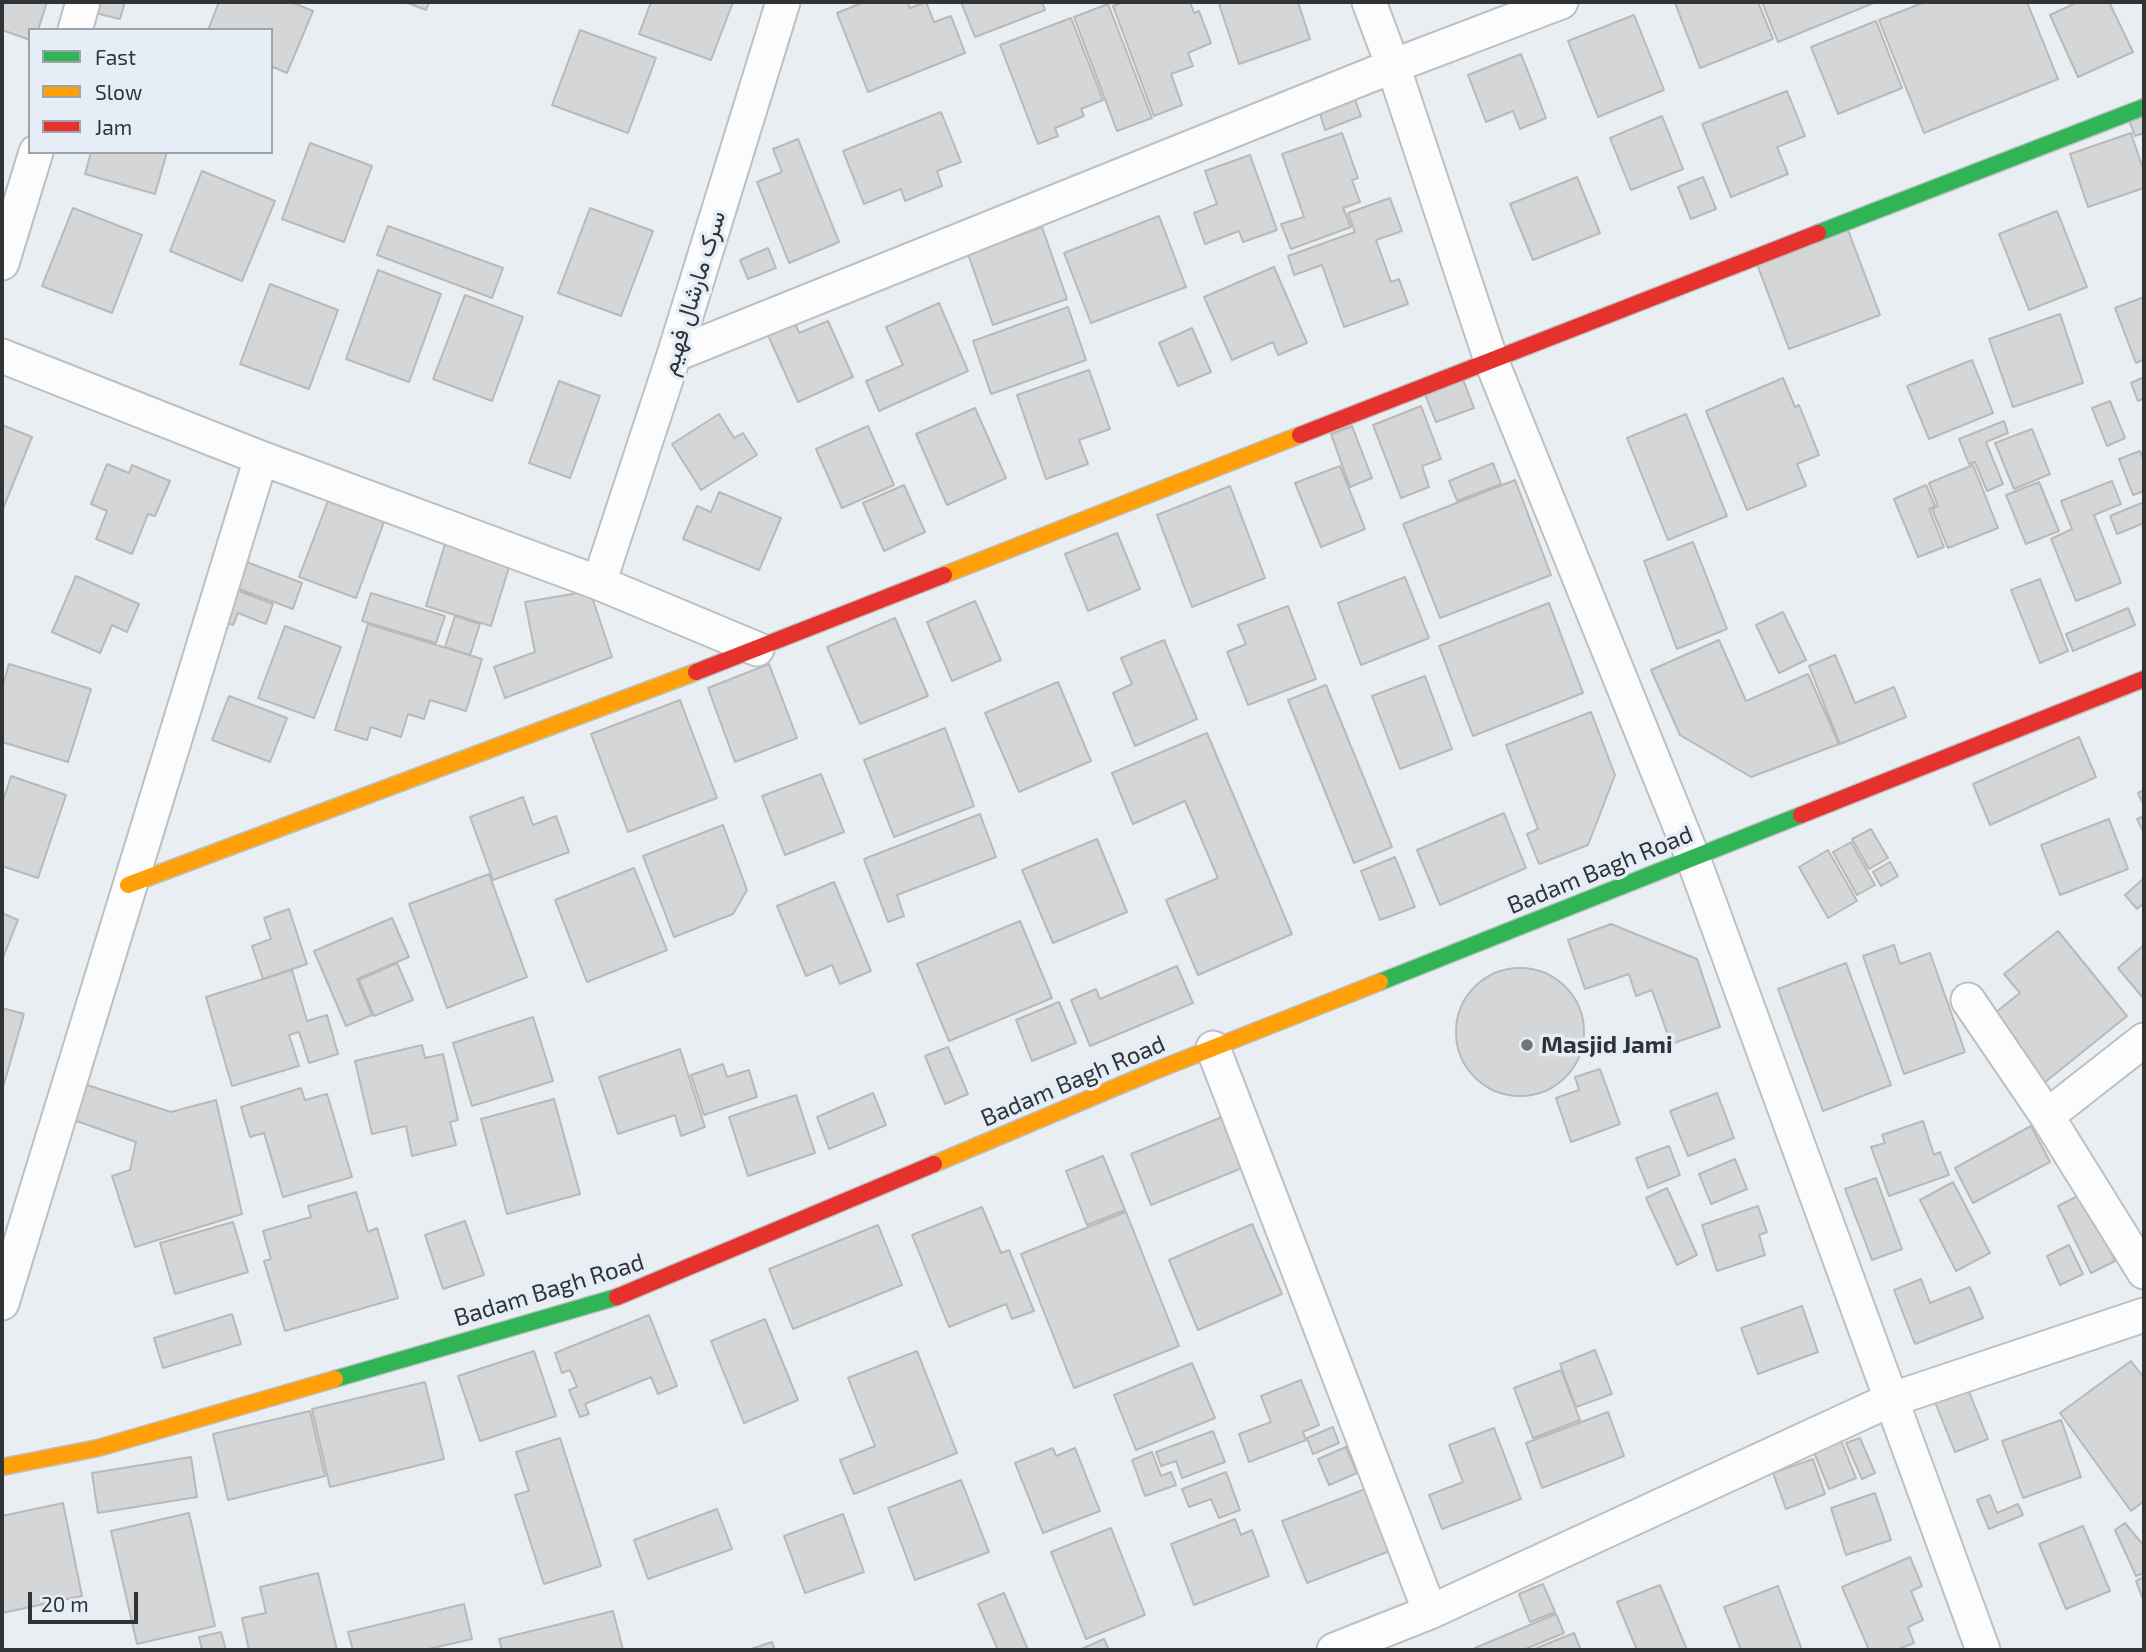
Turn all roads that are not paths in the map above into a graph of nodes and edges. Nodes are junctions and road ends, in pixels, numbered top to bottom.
1 (83, 2) edge
2 (783, 2) edge
3 (1369, 2) edge
4 (1561, 2) edge
5 (76, 28) edge
6 (1393, 66) junction
7 (2144, 107) edge
8 (35, 154) edge
9 (2, 263) edge
10 (674, 355) junction
11 (2, 356) edge
12 (1491, 360) junction
13 (261, 458) junction
14 (599, 583) junction
15 (757, 649) junction
16 (2144, 680) edge
17 (1693, 858) junction
18 (128, 885) junction
19 (1968, 1000) dead end
20 (2144, 1040) edge
21 (1213, 1048) junction
22 (2047, 1116) junction
23 (11, 1245) edge
24 (2144, 1272) edge
25 (2, 1303) edge
26 (2144, 1315) edge
27 (1890, 1400) junction
28 (2, 1467) edge
29 (1430, 1612) junction
30 (1334, 1650) edge
31 (1983, 1650) edge

1 - 5 street
2 - 10 street, سرک مارشال فهیم
3 - 6 street
4 - 6 street
6 - 10 street
6 - 12 street
7 - 12 main road
8 - 9 street
10 - 14 street, سرک مارشال فهیم
11 - 13 street
12 - 15 main road
12 - 17 street
13 - 14 street
13 - 18 street
14 - 15 street
15 - 18 main road
16 - 17 main road, Badam Bagh Road
17 - 21 main road, Badam Bagh Road
17 - 27 street
18 - 23 street
19 - 22 street
20 - 22 street
21 - 28 main road, Badam Bagh Road
21 - 29 street
22 - 24 street
23 - 25 street
26 - 27 street
27 - 29 street
27 - 31 street
29 - 30 street

